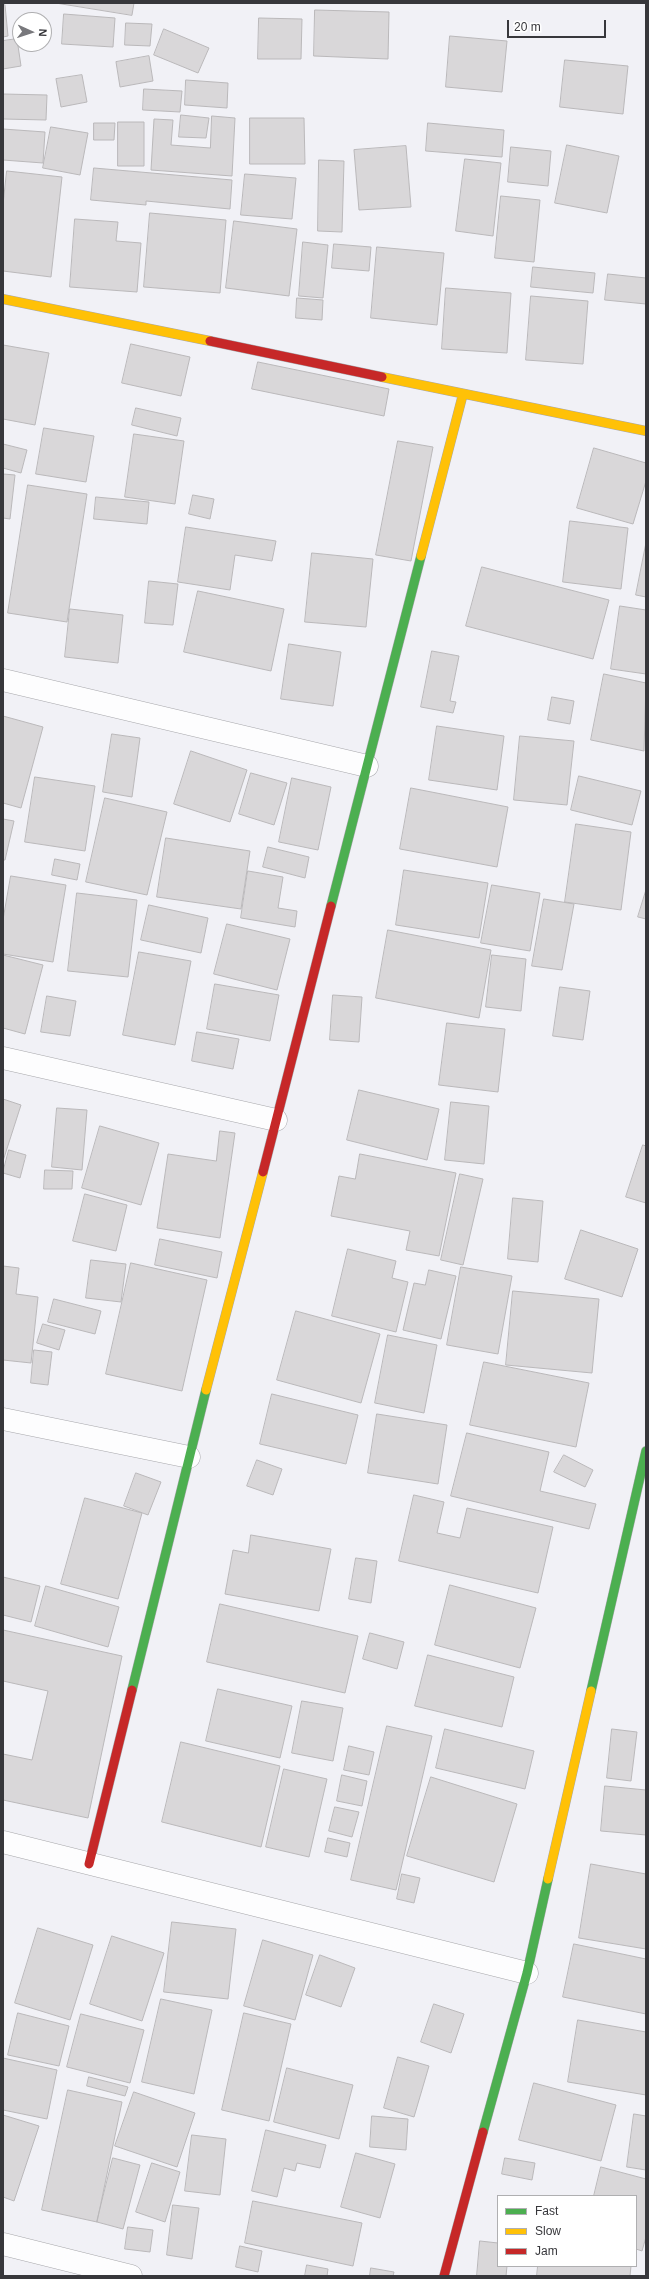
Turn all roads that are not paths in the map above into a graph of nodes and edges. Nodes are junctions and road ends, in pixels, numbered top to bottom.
1 (3, 299) edge
2 (463, 394) junction
3 (646, 430) edge
4 (3, 680) edge
5 (367, 766) junction
6 (3, 1058) edge
7 (276, 1120) junction
8 (3, 1419) edge
9 (646, 1451) edge
10 (189, 1457) junction
11 (3, 1842) edge
12 (89, 1864) junction
13 (527, 1973) junction
14 (3, 2244) edge
15 (131, 2276) edge
16 (444, 2276) edge

1 - 2 street
2 - 3 street
2 - 5 street
4 - 5 street
5 - 7 street
6 - 7 street
7 - 10 street
8 - 10 street
9 - 13 street
10 - 12 street
11 - 12 street
12 - 13 street
13 - 16 street
14 - 15 street

